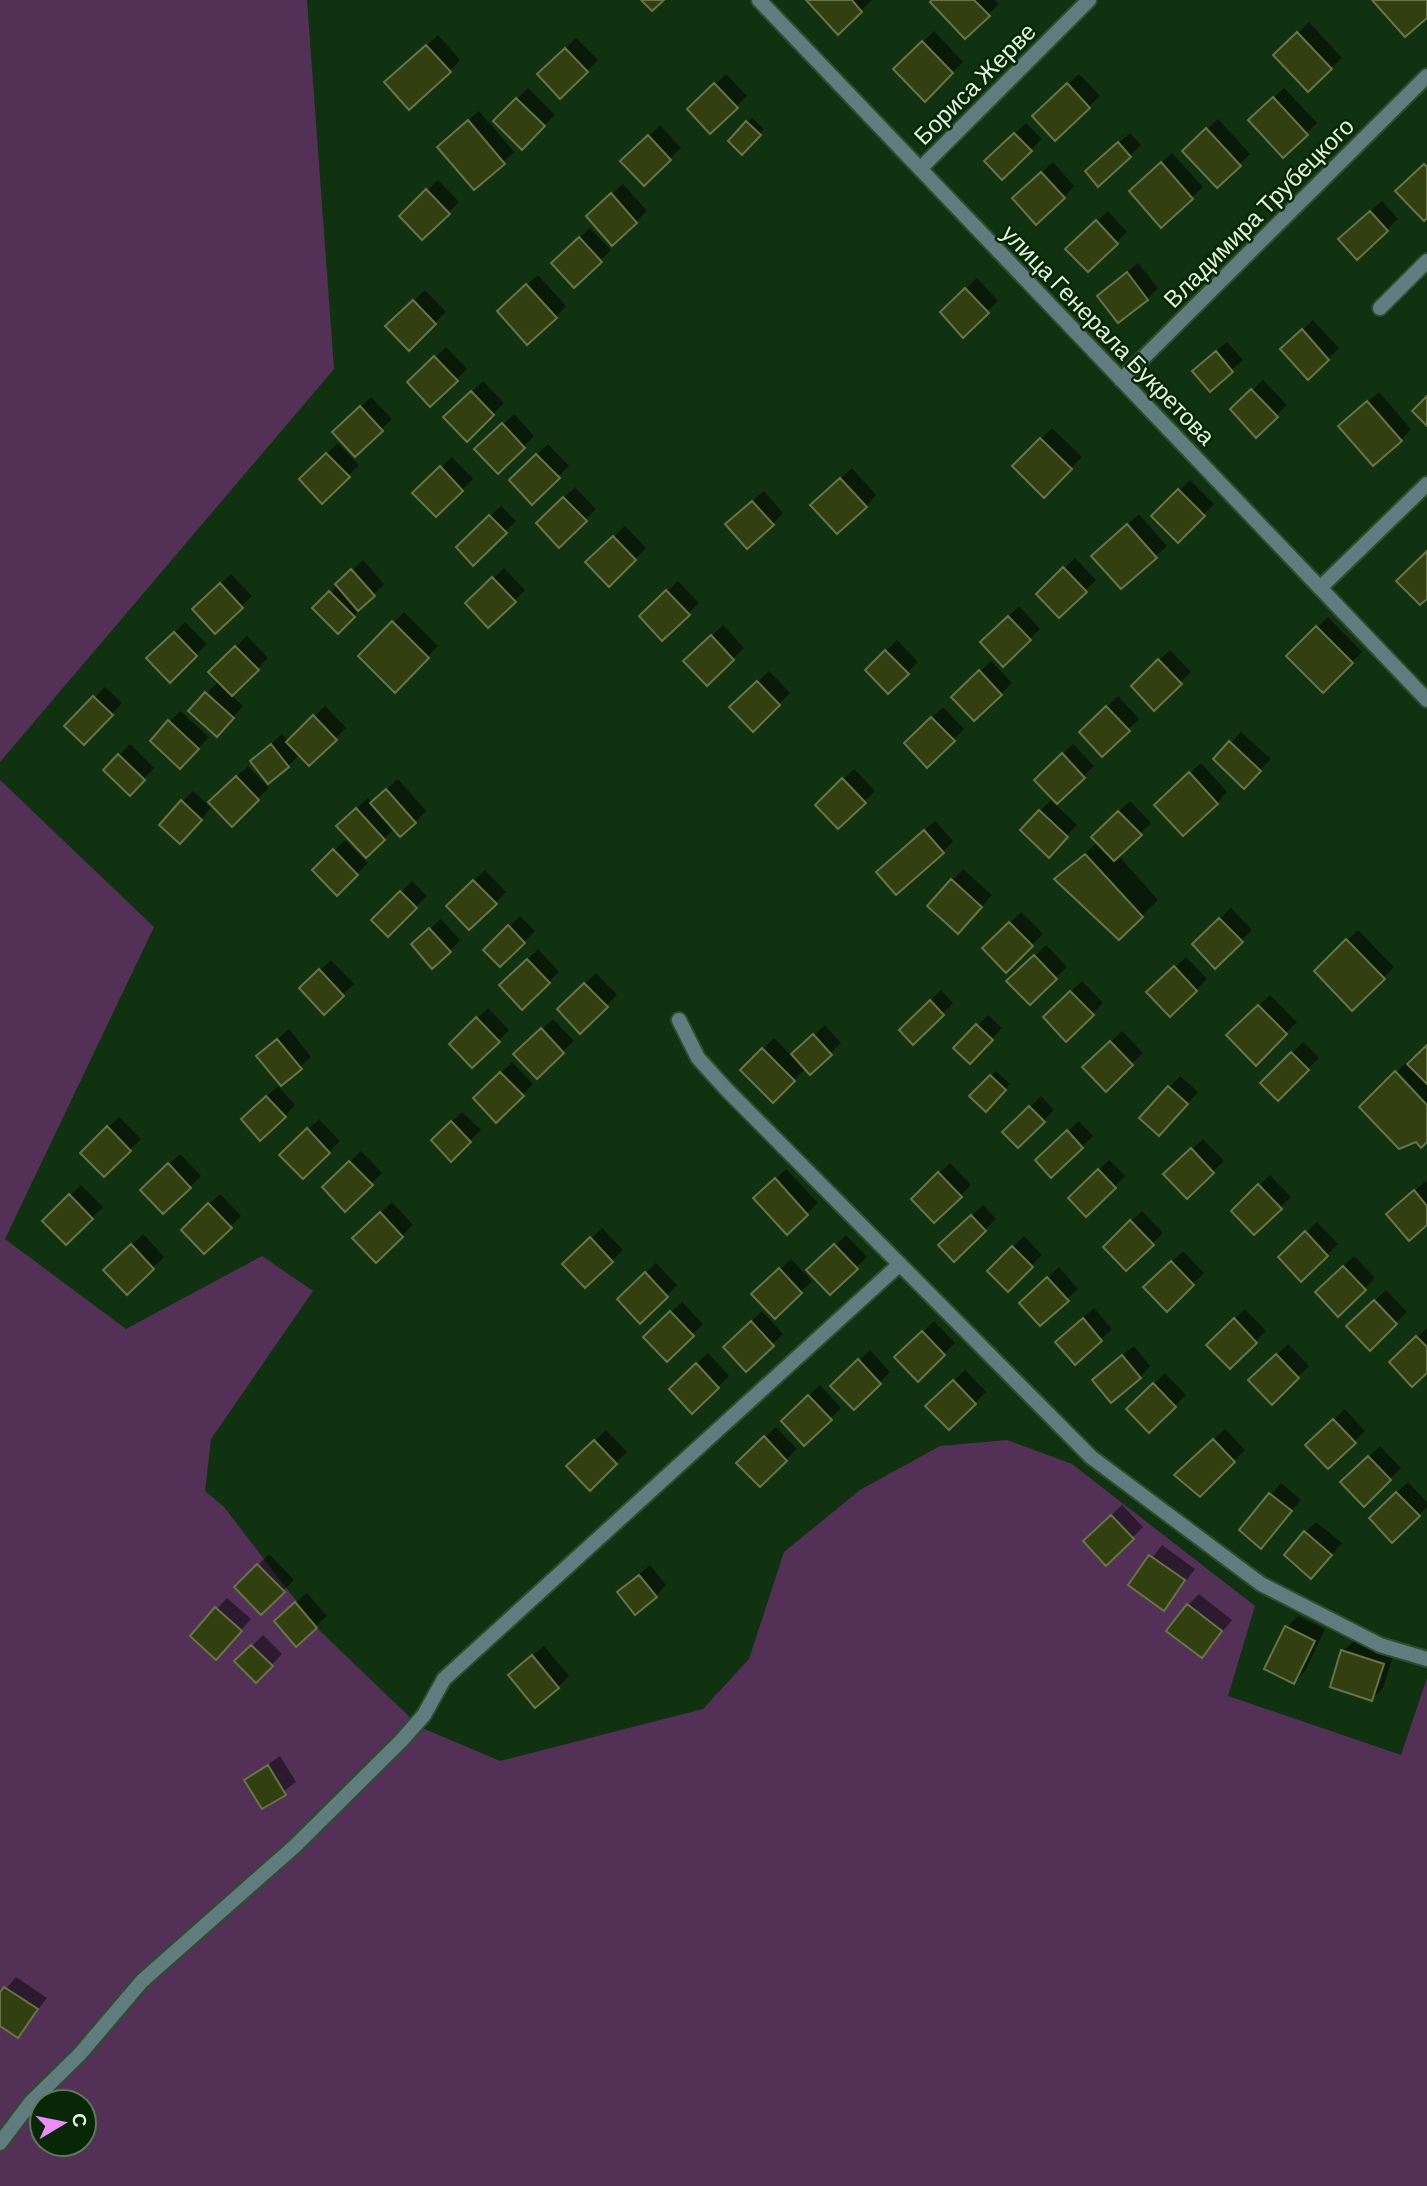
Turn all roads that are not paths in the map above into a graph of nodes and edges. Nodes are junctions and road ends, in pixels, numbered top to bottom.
1 (759, 0) edge
2 (1089, 0) edge
3 (1427, 76) edge
4 (920, 169) junction
5 (1427, 261) edge
6 (1381, 308) dead end
7 (1121, 380) junction
8 (1427, 484) edge
9 (1320, 588) junction
10 (1427, 700) edge
11 (679, 1020) dead end
12 (900, 1264) junction
13 (1427, 1659) edge
14 (0, 2143) edge

1 - 4 street, улица Генерала Букретова
2 - 4 street, Бориса Жерве
3 - 7 street, Владимира Трубецкого
4 - 7 street, улица Генерала Букретова
5 - 6 street
7 - 9 street, улица Генерала Букретова
8 - 9 street
9 - 10 street, улица Генерала Букретова
11 - 12 street
12 - 13 street
12 - 14 street

